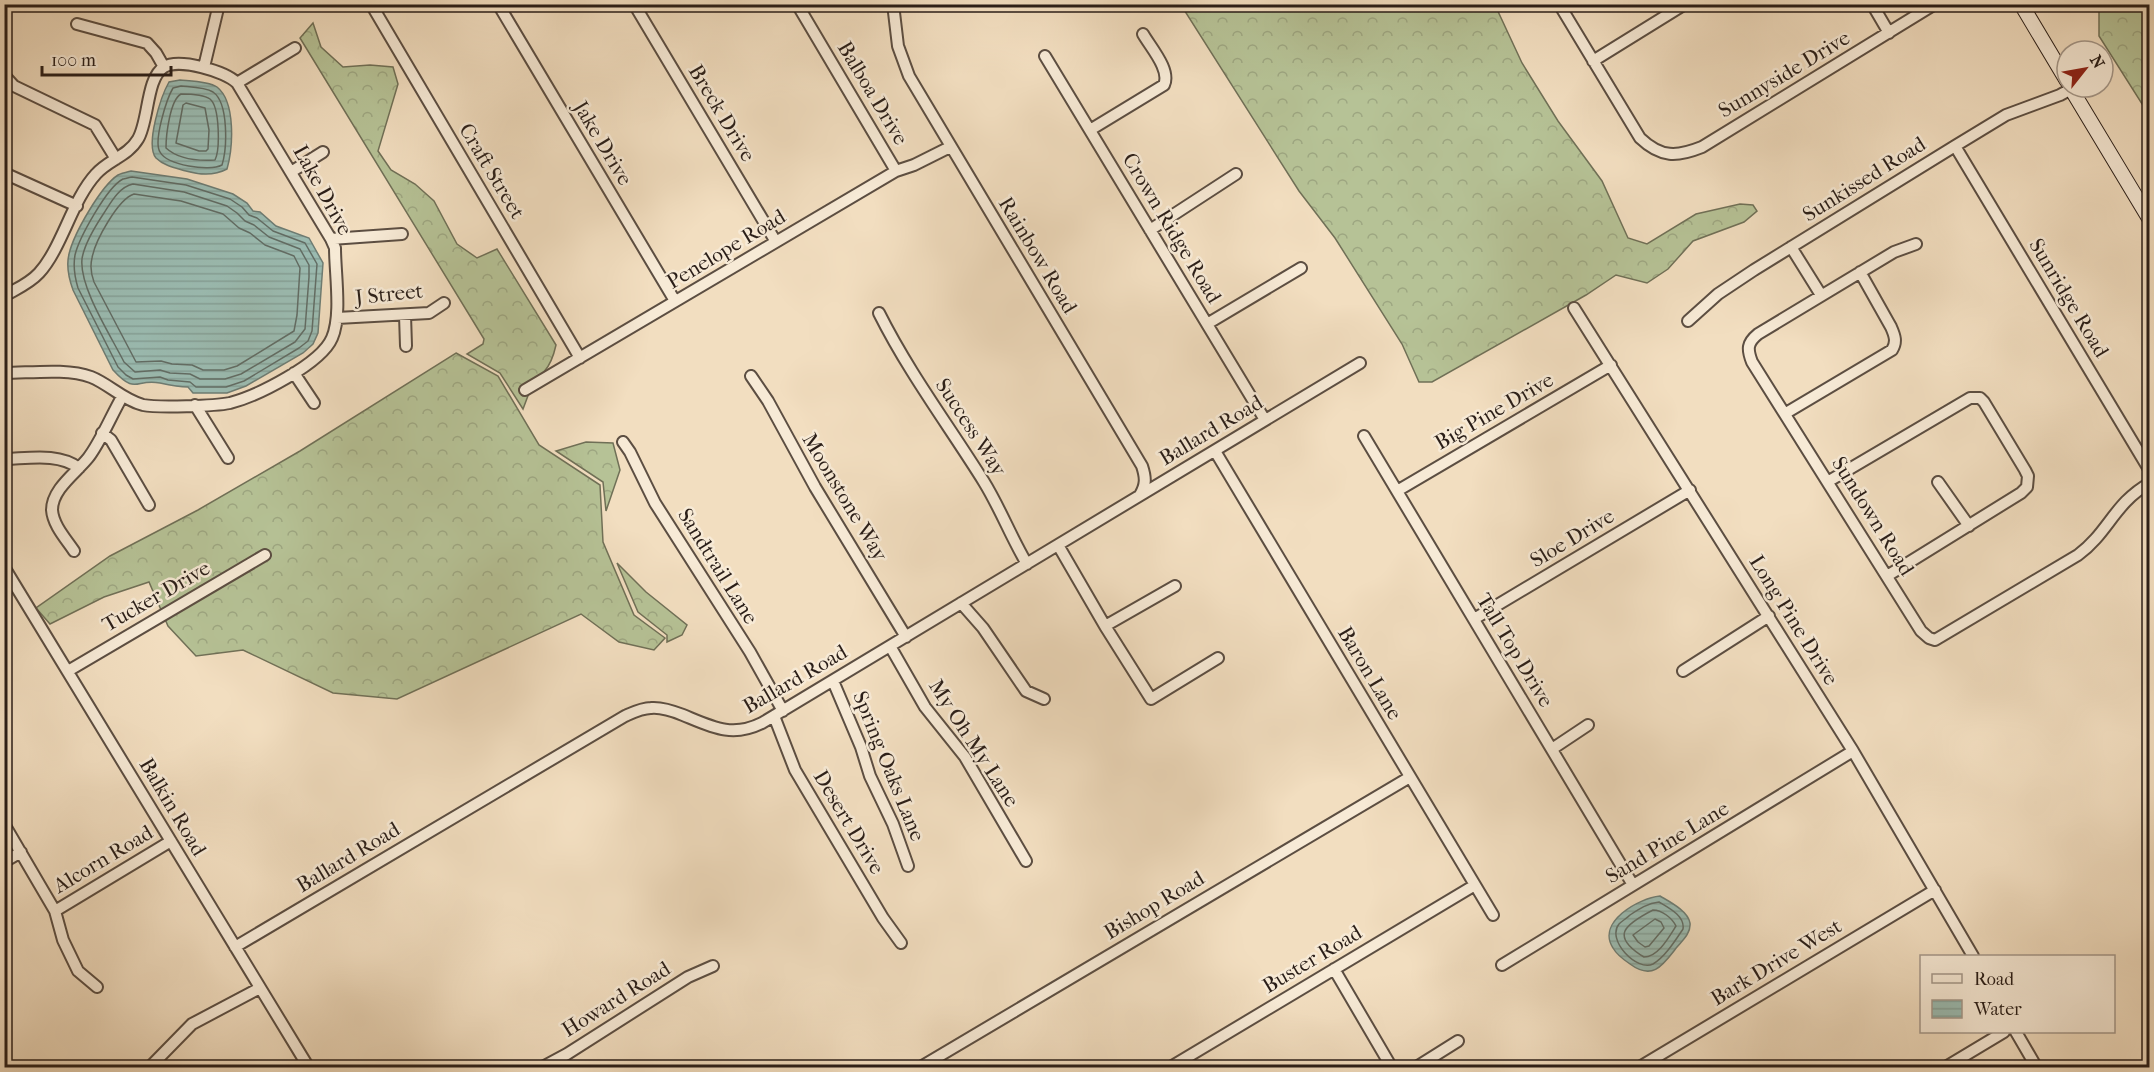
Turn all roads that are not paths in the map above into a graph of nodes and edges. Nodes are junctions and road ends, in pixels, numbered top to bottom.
1 (219, 4) edge
2 (371, 4) edge
3 (498, 4) edge
4 (634, 4) edge
5 (797, 4) edge
6 (893, 4) edge
7 (1559, 4) edge
8 (1685, 4) edge
9 (1872, 4) edge
10 (1935, 4) edge
11 (2021, 4) edge
12 (77, 24) dead end
13 (1889, 33) junction
14 (1143, 34) dead end
15 (295, 48) dead end
16 (1045, 56) dead end
17 (1593, 61) junction
18 (2055, 61) edge
19 (164, 67) junction
20 (204, 67) junction
21 (4, 75) edge
22 (237, 83) junction
23 (2055, 97) edge
24 (2078, 99) edge
25 (1090, 130) junction
26 (1955, 146) junction
27 (950, 147) junction
28 (323, 152) dead end
29 (116, 159) junction
30 (896, 171) junction
31 (291, 172) junction
32 (4, 173) edge
33 (1236, 174) dead end
34 (76, 206) junction
35 (2150, 220) edge
36 (1150, 230) junction
37 (402, 234) dead end
38 (331, 238) junction
39 (776, 242) junction
40 (1916, 244) dead end
41 (1791, 247) junction
42 (1301, 268) dead end
43 (1860, 272) junction
44 (6, 291) edge
45 (1821, 295) junction
46 (675, 301) junction
47 (444, 303) dead end
48 (1574, 308) dead end
49 (879, 313) dead end
50 (405, 315) junction
51 (336, 318) junction
52 (1688, 321) dead end
53 (1207, 324) junction
54 (406, 346) dead end
55 (580, 358) junction
56 (1360, 363) dead end
57 (1611, 365) junction
58 (4, 373) edge
59 (294, 373) junction
60 (751, 376) dead end
61 (525, 390) dead end
62 (122, 397) junction
63 (314, 403) dead end
64 (195, 405) junction
65 (1786, 413) junction
66 (1265, 420) junction
67 (102, 433) junction
68 (1364, 436) dead end
69 (623, 442) dead end
70 (1215, 451) junction
71 (228, 458) dead end
72 (7, 459) dead end
73 (79, 468) junction
74 (2150, 471) edge
75 (1829, 481) junction
76 (1938, 482) dead end
77 (2150, 483) edge
78 (1690, 490) junction
79 (1397, 491) junction
80 (1140, 495) junction
81 (149, 505) dead end
82 (1968, 526) junction
83 (1058, 545) junction
84 (74, 551) dead end
85 (265, 555) dead end
86 (1027, 564) junction
87 (4, 567) edge
88 (1887, 576) junction
89 (1174, 586) dead end
90 (961, 603) junction
91 (1769, 616) junction
92 (1474, 619) junction
93 (1105, 626) junction
94 (906, 637) junction
95 (890, 646) junction
96 (1218, 658) dead end
97 (68, 671) junction
98 (1683, 671) dead end
99 (833, 681) junction
100 (1044, 699) dead end
101 (778, 713) junction
102 (1588, 725) dead end
103 (1552, 749) junction
104 (1852, 751) junction
105 (1410, 777) junction
106 (4, 824) edge
107 (171, 841) junction
108 (21, 852) junction
109 (1026, 861) dead end
110 (4, 862) edge
111 (908, 866) dead end
112 (1475, 885) junction
113 (1634, 885) junction
114 (1935, 890) junction
115 (55, 911) junction
116 (1493, 915) dead end
117 (901, 943) dead end
118 (235, 947) junction
119 (1972, 955) edge
120 (1502, 965) dead end
121 (713, 966) dead end
122 (1334, 969) junction
123 (97, 987) dead end
124 (260, 988) junction
125 (2002, 1033) edge
126 (2017, 1033) edge
127 (1458, 1041) dead end
128 (149, 1068) edge
129 (309, 1068) edge
130 (541, 1068) edge
131 (919, 1068) edge
132 (1169, 1068) edge
133 (1392, 1068) edge
134 (1415, 1068) edge
135 (1638, 1068) edge
136 (1944, 1068) edge
137 (2037, 1068) edge

1 - 20 street
2 - 55 street, Craft Street
3 - 46 street, Jake Drive
4 - 39 street, Breck Drive
5 - 30 street, Balboa Drive
6 - 27 street, Rainbow Road
7 - 17 street
8 - 17 street
9 - 13 street
10 - 13 street, Sunnyside Drive
11 - 18 street
12 - 19 street
13 - 17 street, Sunnyside Drive
14 - 25 street
15 - 22 street
16 - 25 street, Crown Ridge Road
19 - 20 street
19 - 29 street
20 - 22 street
21 - 29 street
22 - 31 street, Lake Drive
23 - 26 street, Sunkissed Road
24 - 35 street
25 - 36 street, Crown Ridge Road
26 - 41 street, Sunkissed Road
26 - 74 street, Sunridge Road
27 - 30 street, Penelope Road
27 - 80 street, Rainbow Road
28 - 31 street
29 - 34 street
30 - 39 street, Penelope Road
31 - 38 street, Lake Drive
32 - 34 street
33 - 36 street
34 - 44 street
36 - 53 street, Crown Ridge Road
37 - 38 street
38 - 51 street, Lake Drive
39 - 46 street, Penelope Road
40 - 43 street, Sundown Road
41 - 45 street
41 - 52 street, Sunkissed Road
42 - 53 street
43 - 45 street, Sundown Road
43 - 65 street
45 - 65 street, Sundown Road
46 - 55 street, Penelope Road
47 - 50 street, J Street
48 - 57 street, Long Pine Drive
49 - 86 street, Success Way
50 - 51 street, J Street
50 - 54 street
51 - 59 street, Lake Drive
53 - 66 street, Crown Ridge Road
55 - 61 street, Penelope Road
56 - 66 street, Ballard Road
57 - 78 street, Long Pine Drive
57 - 79 street, Big Pine Drive
58 - 62 street, Lake Drive
59 - 63 street
59 - 64 street, Lake Drive
60 - 94 street, Moonstone Way
62 - 64 street, Lake Drive
62 - 67 street
64 - 71 street
65 - 75 street, Sundown Road
66 - 70 street, Ballard Road
67 - 73 street
67 - 81 street
68 - 79 street, Tall Top Drive
69 - 101 street, Sandtrail Lane
70 - 80 street, Ballard Road
70 - 105 street, Baron Lane
72 - 73 street
73 - 84 street
75 - 82 street
75 - 88 street, Sundown Road
76 - 82 street
77 - 88 street, Sundown Road
78 - 91 street, Long Pine Drive
78 - 92 street, Sloe Drive
79 - 92 street, Tall Top Drive
80 - 83 street, Ballard Road
82 - 88 street
83 - 86 street, Ballard Road
83 - 93 street
85 - 97 street, Tucker Drive
86 - 90 street, Ballard Road
87 - 97 street, Balkin Road
89 - 93 street
90 - 94 street, Ballard Road
90 - 100 street
91 - 98 street
91 - 104 street, Long Pine Drive
92 - 103 street, Tall Top Drive
93 - 96 street
94 - 95 street, Ballard Road
95 - 99 street, Ballard Road
95 - 109 street, My Oh My Lane
97 - 107 street, Balkin Road
99 - 101 street, Ballard Road
99 - 111 street, Spring Oaks Lane
101 - 117 street, Desert Drive
101 - 118 street, Ballard Road
102 - 103 street
103 - 113 street, Tall Top Drive
104 - 113 street, Sand Pine Lane
104 - 114 street, Long Pine Drive
105 - 112 street, Baron Lane
105 - 131 street, Bishop Road
106 - 108 street
107 - 115 street, Alcorn Road
107 - 118 street, Balkin Road
108 - 110 street
108 - 115 street
112 - 116 street, Baron Lane
112 - 122 street, Buster Road
113 - 120 street, Sand Pine Lane
114 - 119 street, Long Pine Drive
114 - 135 street, Bark Drive West
115 - 123 street
118 - 124 street, Balkin Road
121 - 130 street, Howard Road
122 - 132 street, Buster Road
122 - 133 street
124 - 128 street
124 - 129 street, Balkin Road
125 - 136 street
126 - 137 street
127 - 134 street

